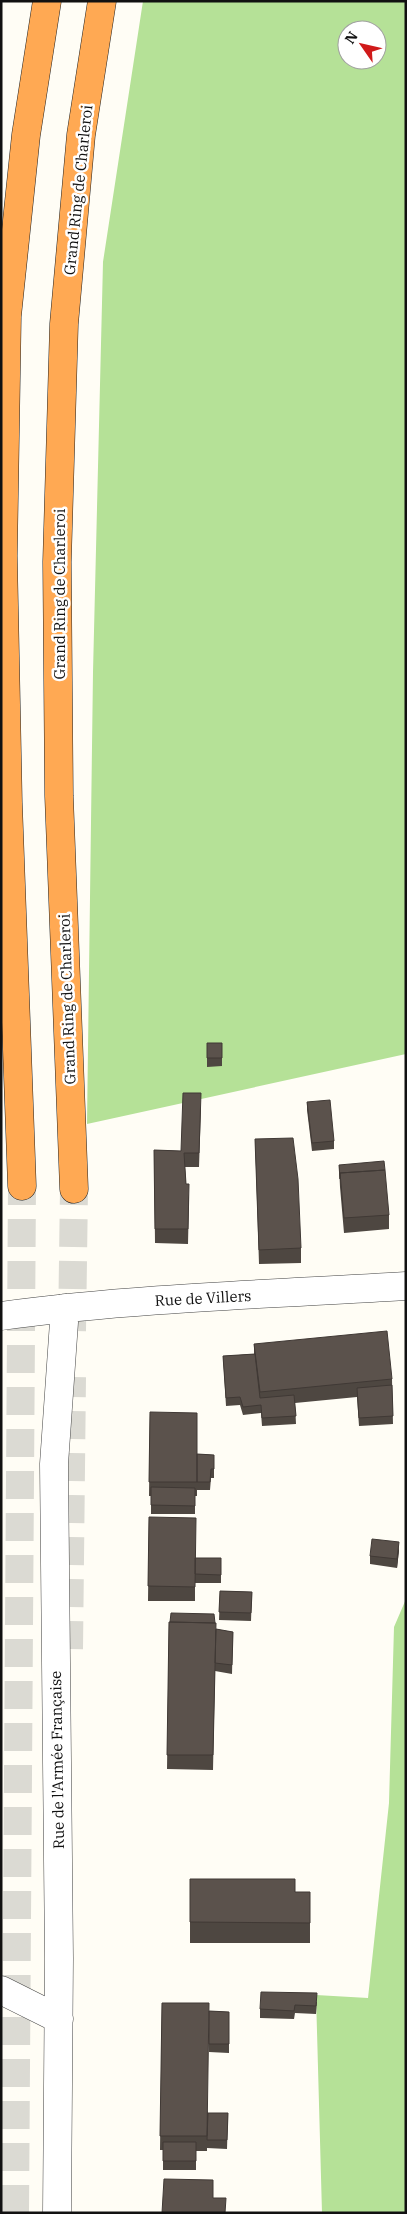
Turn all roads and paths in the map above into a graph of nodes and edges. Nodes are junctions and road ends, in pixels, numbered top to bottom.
1 (47, 1) edge
2 (102, 1) edge
3 (22, 1186) tunnel mouth
4 (74, 1188) tunnel mouth
5 (406, 1286) edge
6 (65, 1308) junction
7 (1, 1316) edge
8 (1, 1990) edge
9 (58, 2019) junction
10 (57, 2213) edge

1 - 3 highway
2 - 4 highway, Grand Ring de Charleroi
5 - 6 street, Rue de Villers
6 - 7 street, Rue de Villers
6 - 9 street, Rue de l'Armée Française
8 - 9 street
9 - 10 street, Rue de l'Armée Française

